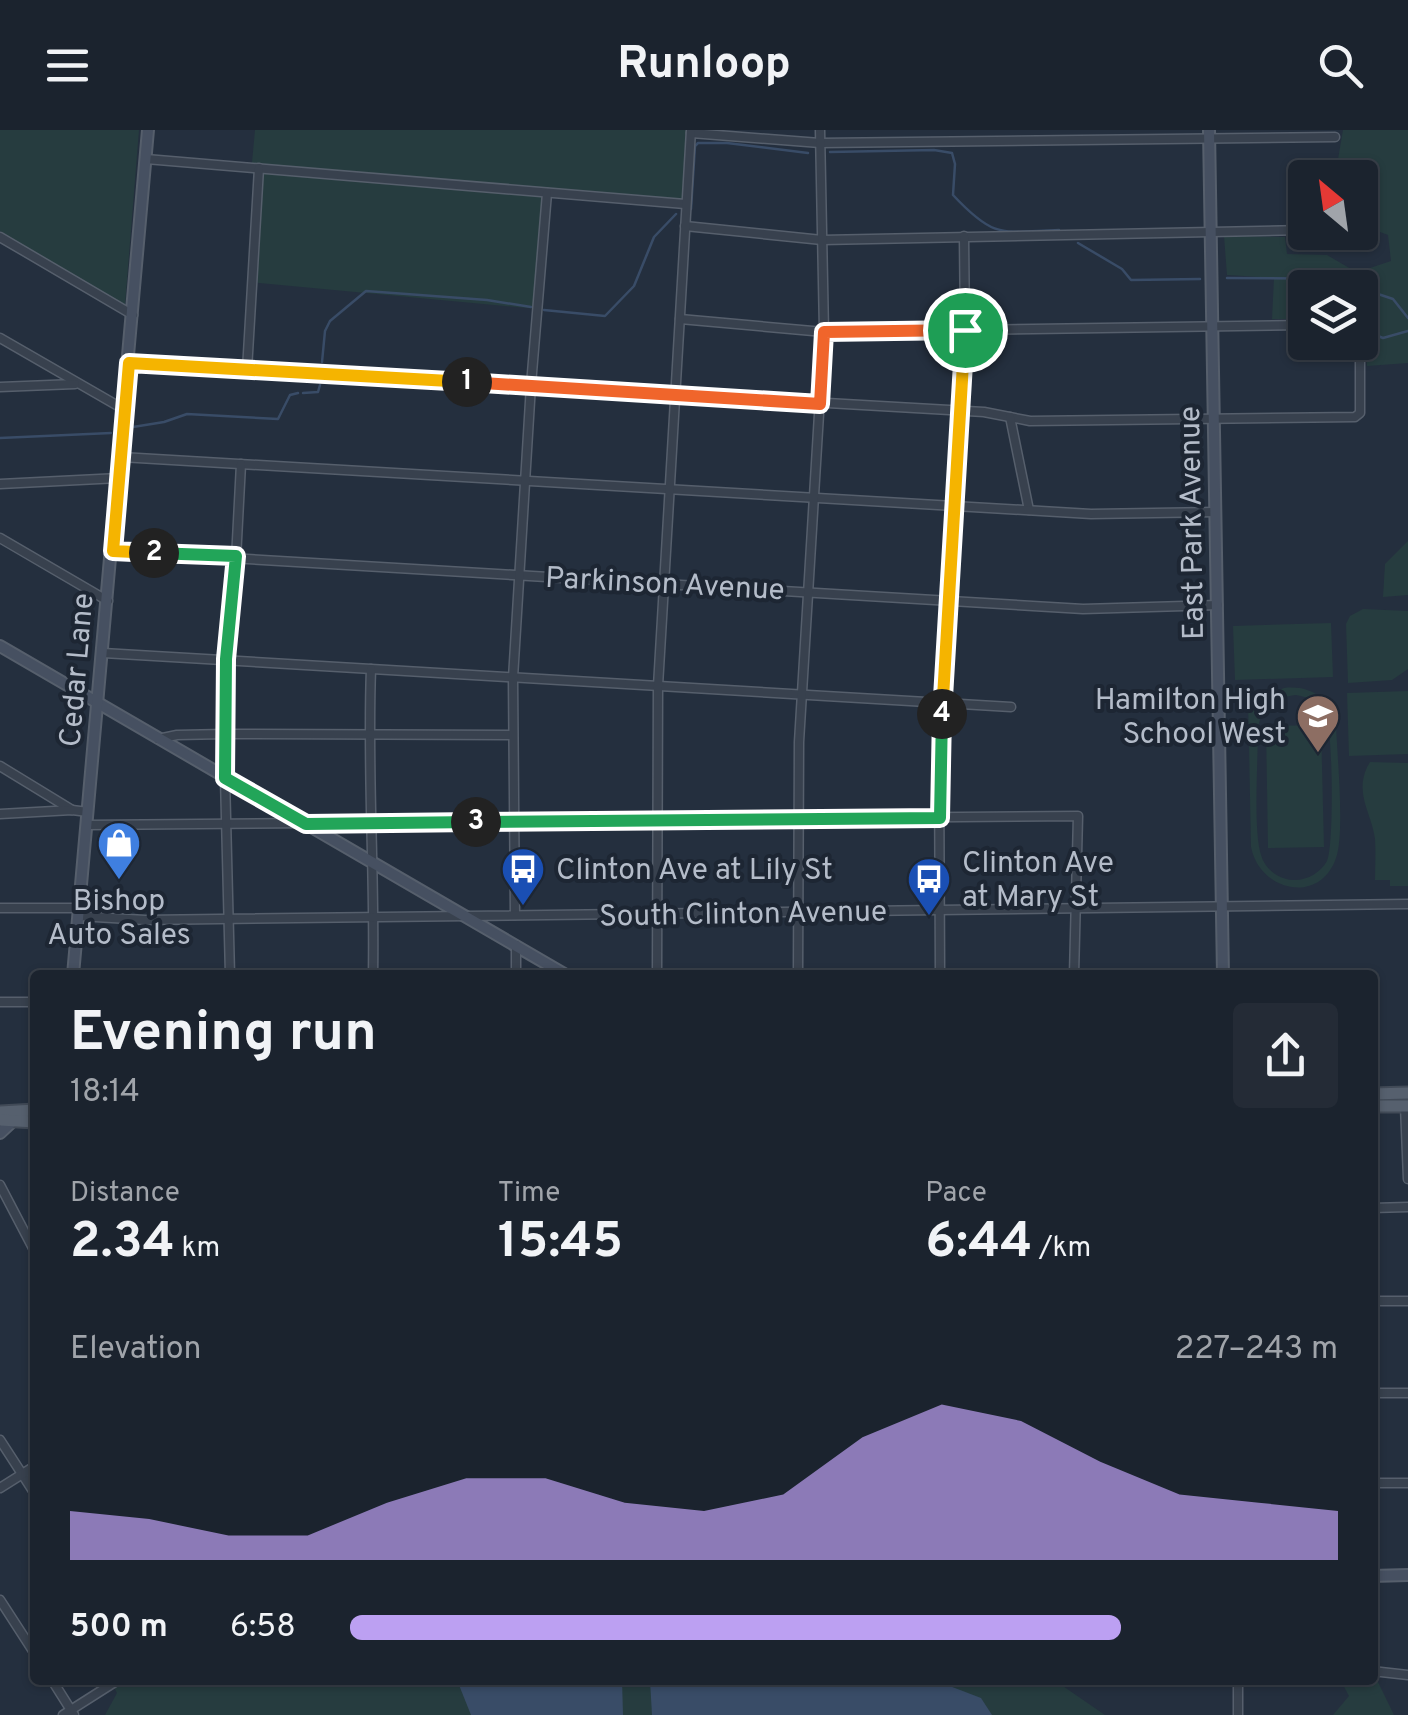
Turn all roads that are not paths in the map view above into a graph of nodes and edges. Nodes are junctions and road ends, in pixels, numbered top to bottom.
1 (148, 130) edge
2 (820, 130) edge
3 (963, 130) edge
4 (691, 132) edge
5 (1209, 134) edge
6 (1335, 137) dead end
7 (963, 142) junction
8 (820, 143) junction
9 (146, 158) junction
10 (259, 168) junction
11 (547, 193) junction
12 (685, 204) junction
13 (686, 226) junction
14 (1288, 230) edge
15 (1212, 231) junction
16 (0, 236) edge
17 (964, 236) junction
18 (822, 240) junction
19 (133, 314) junction
20 (680, 319) junction
21 (1212, 325) junction
22 (1288, 326) edge
23 (965, 330) junction
24 (824, 332) junction
25 (0, 338) edge
26 (1360, 360) edge
27 (129, 363) junction
28 (247, 370) junction
29 (79, 384) junction
30 (530, 385) junction
31 (0, 387) edge
32 (676, 396) junction
33 (820, 404) junction
34 (125, 410) junction
35 (960, 411) junction
36 (1010, 416) junction
37 (1215, 420) junction
38 (121, 456) junction
39 (241, 464) junction
40 (120, 478) junction
41 (524, 480) junction
42 (0, 484) edge
43 (670, 489) junction
44 (814, 498) junction
45 (954, 506) junction
46 (1029, 510) junction
47 (1216, 512) junction
48 (0, 538) edge
49 (113, 551) junction
50 (236, 556) junction
51 (520, 574) junction
52 (664, 582) junction
53 (809, 592) junction
54 (948, 599) junction
55 (108, 601) junction
56 (1218, 605) junction
57 (0, 646) edge
58 (103, 653) junction
59 (226, 659) junction
60 (371, 670) junction
61 (513, 678) junction
62 (658, 686) junction
63 (802, 695) junction
64 (98, 702) junction
65 (942, 703) junction
66 (1011, 707) dead end
67 (225, 734) junction
68 (368, 734) junction
69 (511, 735) junction
70 (158, 739) junction
71 (0, 766) edge
72 (225, 778) junction
73 (72, 810) junction
74 (88, 812) junction
75 (0, 814) edge
76 (940, 818) junction
77 (800, 819) junction
78 (658, 820) junction
79 (514, 822) junction
80 (373, 823) junction
81 (306, 824) junction
82 (87, 825) junction
83 (228, 825) junction
84 (374, 862) junction
85 (1408, 904) edge
86 (1222, 906) junction
87 (0, 908) edge
88 (1076, 908) junction
89 (940, 910) junction
90 (79, 912) junction
91 (800, 912) junction
92 (657, 914) junction
93 (515, 915) junction
94 (465, 916) junction
95 (374, 917) junction
96 (230, 919) junction
97 (516, 946) junction
98 (74, 970) edge
99 (230, 970) edge
100 (372, 970) edge
101 (516, 970) edge
102 (557, 970) edge
103 (657, 970) edge
104 (798, 970) edge
105 (940, 970) edge
106 (1074, 970) edge
107 (1223, 970) edge
108 (0, 1002) edge
109 (30, 1002) edge
110 (1378, 1095) edge
111 (1407, 1101) edge
112 (1378, 1105) edge
113 (28, 1111) edge
114 (0, 1112) edge
115 (6, 1121) edge
116 (0, 1133) edge
117 (1408, 1179) edge
118 (0, 1185) edge
119 (1408, 1207) edge
120 (1378, 1208) edge
121 (30, 1242) edge
122 (1408, 1301) edge
123 (1378, 1302) edge
124 (1408, 1392) edge
125 (1378, 1393) edge
126 (0, 1440) edge
127 (30, 1469) edge
128 (22, 1474) junction
129 (1378, 1483) edge
130 (1408, 1483) edge
131 (30, 1486) edge
132 (0, 1488) edge
133 (1408, 1575) edge
134 (1378, 1576) edge
135 (0, 1600) edge
136 (30, 1646) edge
137 (1378, 1672) edge
138 (1408, 1675) edge
139 (55, 1685) edge
140 (111, 1685) edge
141 (1238, 1685) edge
142 (69, 1713) edge
143 (1238, 1715) edge

1 - 9 street, Cedar Lane
2 - 8 street
3 - 7 street
4 - 8 street
4 - 12 street
5 - 6 street
5 - 7 street
5 - 15 street, East Park Avenue
7 - 8 street
8 - 18 street
9 - 10 street
9 - 19 street, Cedar Lane
10 - 11 street
10 - 28 street
11 - 12 street
11 - 30 street
12 - 13 street
13 - 18 street
13 - 20 street
14 - 15 street
15 - 17 street
15 - 21 street, East Park Avenue
16 - 19 street
17 - 18 street
17 - 23 street
18 - 24 street
19 - 27 street, Cedar Lane
20 - 24 street
20 - 32 street
21 - 22 street
21 - 23 street
21 - 37 street, East Park Avenue
23 - 24 street
23 - 35 street
24 - 33 street
25 - 29 street
26 - 37 street
27 - 28 street
27 - 34 street, Cedar Lane
28 - 30 street
29 - 31 street
29 - 34 street
30 - 32 street
30 - 41 street
32 - 33 street
32 - 43 street
33 - 35 street
33 - 44 street
34 - 38 street, Cedar Lane
35 - 36 street
35 - 45 street
36 - 37 street
36 - 46 street
37 - 47 street, East Park Avenue
38 - 39 street
38 - 40 street, Cedar Lane
39 - 41 street
39 - 50 street
40 - 42 street
40 - 49 street, Cedar Lane
41 - 43 street
41 - 51 street
43 - 44 street
43 - 52 street
44 - 45 street
44 - 53 street
45 - 46 street
45 - 54 street
46 - 47 street
47 - 56 street, East Park Avenue
48 - 55 street
49 - 50 street, Parkinson Avenue
49 - 55 street, Cedar Lane
50 - 51 street, Parkinson Avenue
50 - 59 street
51 - 52 street, Parkinson Avenue
51 - 61 street
52 - 53 street, Parkinson Avenue
52 - 62 street
53 - 54 street, Parkinson Avenue
53 - 63 street
54 - 56 street, Parkinson Avenue
54 - 65 street
55 - 58 street, Cedar Lane
56 - 86 street, East Park Avenue
57 - 64 street
58 - 59 street
58 - 64 street, Cedar Lane
59 - 60 street
59 - 67 street
60 - 61 street
60 - 68 street
61 - 62 street
61 - 69 street
62 - 63 street
62 - 78 street
63 - 65 street
63 - 77 street
64 - 70 street
64 - 74 street, Cedar Lane
65 - 66 street
65 - 76 street
67 - 68 street
67 - 70 street
67 - 72 street
68 - 69 street
68 - 80 street
69 - 79 street
70 - 72 street
71 - 73 street
72 - 81 street
72 - 83 street
73 - 74 street
73 - 75 street
74 - 82 street, Cedar Lane
76 - 77 street
76 - 88 street
76 - 89 street
77 - 78 street
77 - 91 street
78 - 79 street
78 - 92 street
79 - 80 street
79 - 93 street
80 - 81 street
80 - 84 street
81 - 83 street
81 - 84 street
82 - 83 street
82 - 90 street, Cedar Lane
83 - 96 street
84 - 94 street
84 - 95 street
85 - 86 street, South Clinton Avenue
86 - 88 street, South Clinton Avenue
86 - 107 street, East Park Avenue
87 - 90 street, South Clinton Avenue
88 - 89 street, South Clinton Avenue
88 - 106 street
89 - 91 street, South Clinton Avenue
89 - 105 street
90 - 96 street, South Clinton Avenue
90 - 98 street, Cedar Lane
91 - 92 street, South Clinton Avenue
91 - 104 street
92 - 93 street, South Clinton Avenue
92 - 103 street
93 - 94 street, South Clinton Avenue
94 - 95 street, South Clinton Avenue
94 - 97 street
95 - 96 street, South Clinton Avenue
95 - 100 street
96 - 99 street
97 - 101 street
97 - 102 street
108 - 109 street
110 - 111 main road
111 - 112 main road
111 - 117 street
113 - 114 main road
113 - 115 street
115 - 116 street
118 - 121 street
119 - 120 street
122 - 123 street
124 - 125 street
126 - 128 street
127 - 128 street
128 - 131 street
128 - 132 street
129 - 130 street
133 - 134 street
135 - 136 street
137 - 138 street
139 - 142 street
140 - 142 street
141 - 143 street

